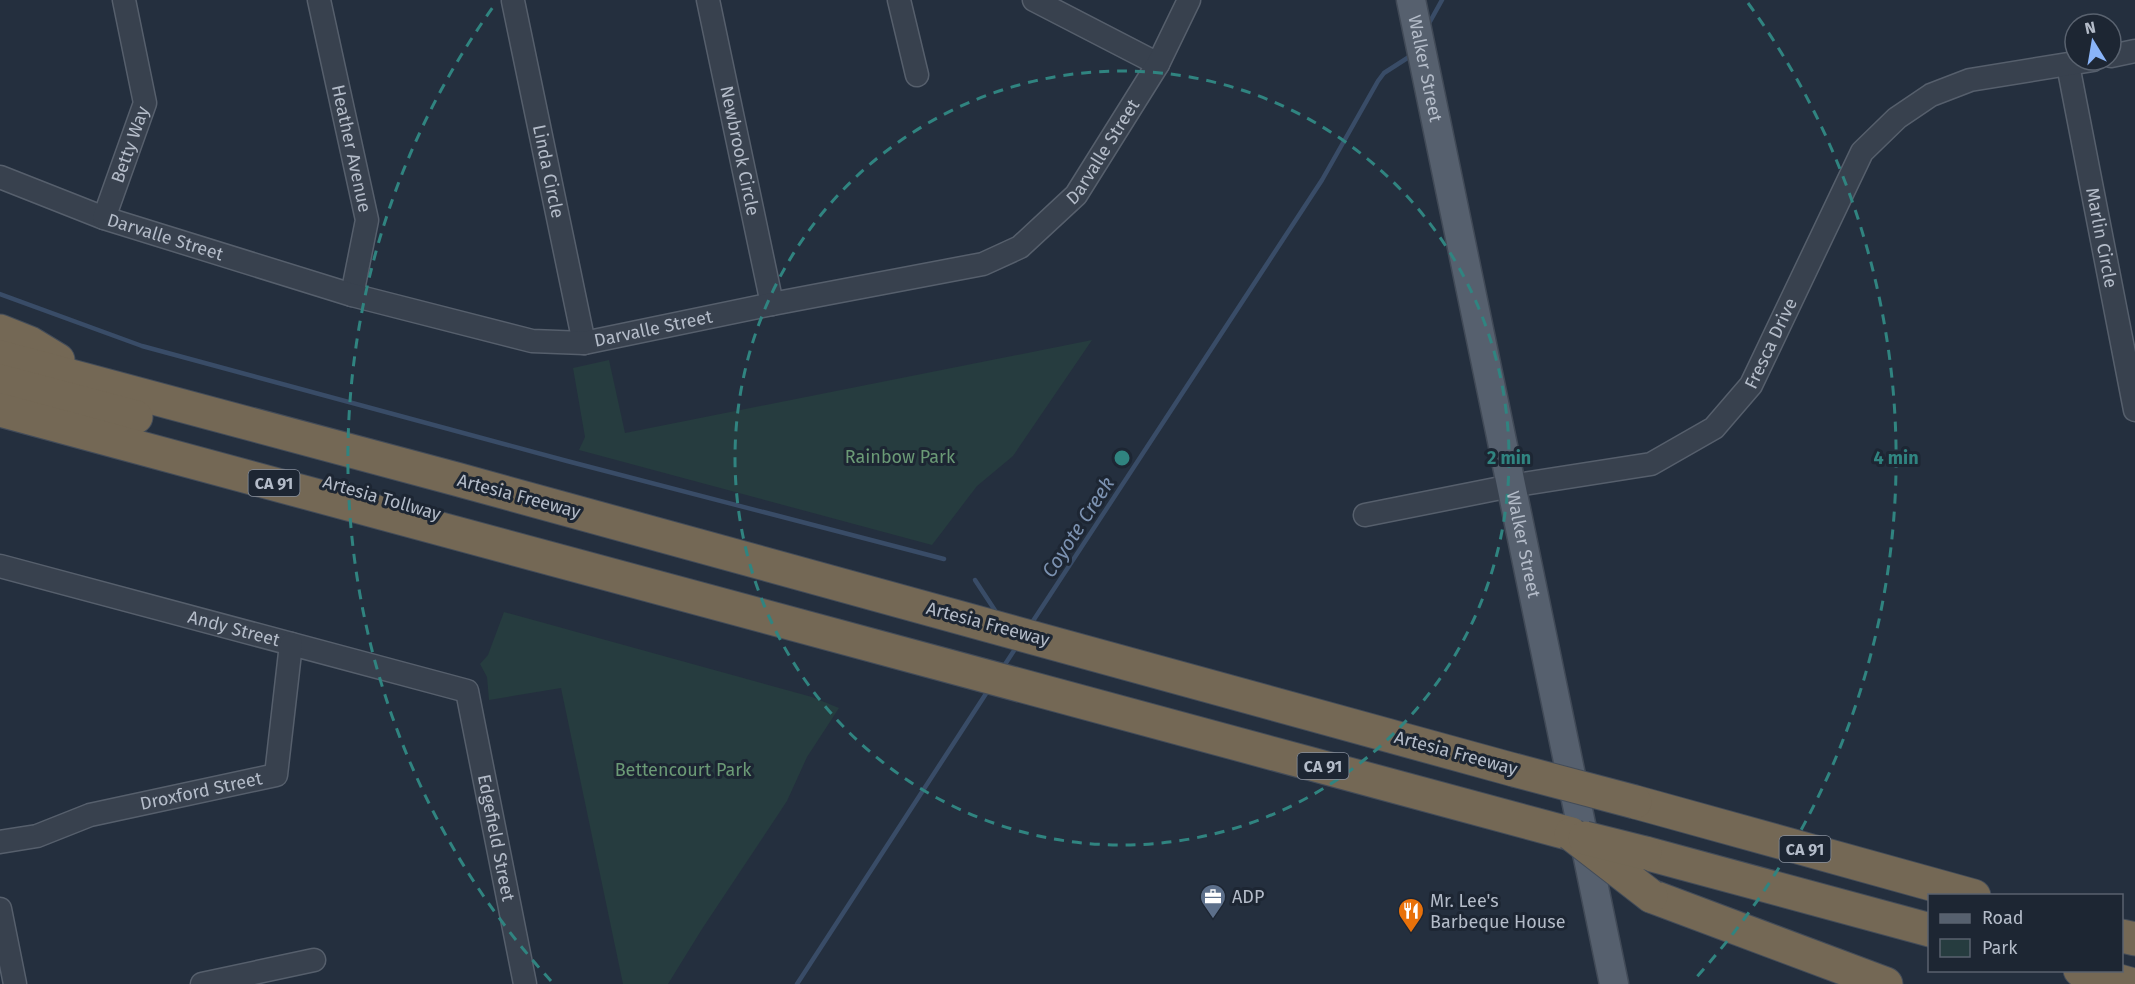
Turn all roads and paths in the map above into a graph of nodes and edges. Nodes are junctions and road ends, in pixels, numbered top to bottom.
1 (124, 0) edge
2 (319, 0) edge
3 (708, 0) edge
4 (899, 0) edge
5 (1034, 0) edge
6 (1189, 0) edge
7 (1411, 0) edge
8 (513, 1) edge
9 (1158, 64) junction
10 (2063, 66) edge
11 (2069, 72) edge
12 (917, 75) dead end
13 (0, 177) edge
14 (104, 218) junction
15 (352, 295) junction
16 (772, 304) junction
17 (0, 331) edge
18 (584, 343) junction
19 (0, 357) edge
20 (0, 381) edge
21 (95, 383) junction
22 (0, 394) edge
23 (0, 410) edge
24 (2135, 410) edge
25 (456, 478) junction
26 (1511, 486) junction
27 (1365, 515) dead end
28 (548, 557) junction
29 (0, 566) edge
30 (291, 644) junction
31 (467, 692) joint
32 (1571, 834) junction
33 (0, 842) edge
34 (1967, 894) edge
35 (0, 909) edge
36 (1928, 930) edge
37 (314, 960) dead end
38 (2087, 972) edge
39 (15, 984) edge
40 (202, 984) edge
41 (525, 984) edge
42 (1614, 984) edge
43 (1886, 984) edge
44 (2130, 984) edge

1 - 14 street, Betty Way
2 - 15 street, Heather Avenue
3 - 16 street, Newbrook Circle
4 - 12 street
5 - 9 street
6 - 9 street, Darvalle Street
7 - 26 main road, Walker Street
8 - 18 street, Linda Circle
9 - 16 street, Darvalle Street
10 - 26 street, Fresca Drive
11 - 24 street, Marlin Circle
13 - 14 street, Darvalle Street
14 - 15 street, Darvalle Street
15 - 18 street, Darvalle Street
16 - 18 street, Darvalle Street
17 - 21 highway
19 - 21 highway, Artesia Freeway / CA 91
20 - 25 highway, Artesia Tollway
21 - 25 highway, Artesia Freeway / CA 91
22 - 28 highway, Artesia Tollway
23 - 28 highway, CA 91
25 - 34 highway, Artesia Freeway / CA 91, bridge
26 - 27 street, Fresca Drive
26 - 42 main road, Walker Street
28 - 32 highway, CA 91
29 - 30 street, Andy Street
30 - 31 street, Andy Street
30 - 33 street, Droxford Street
31 - 41 street, Edgefield Street
32 - 36 highway, CA 91, bridge
32 - 43 highway, bridge
35 - 39 street
37 - 40 street
38 - 44 highway

